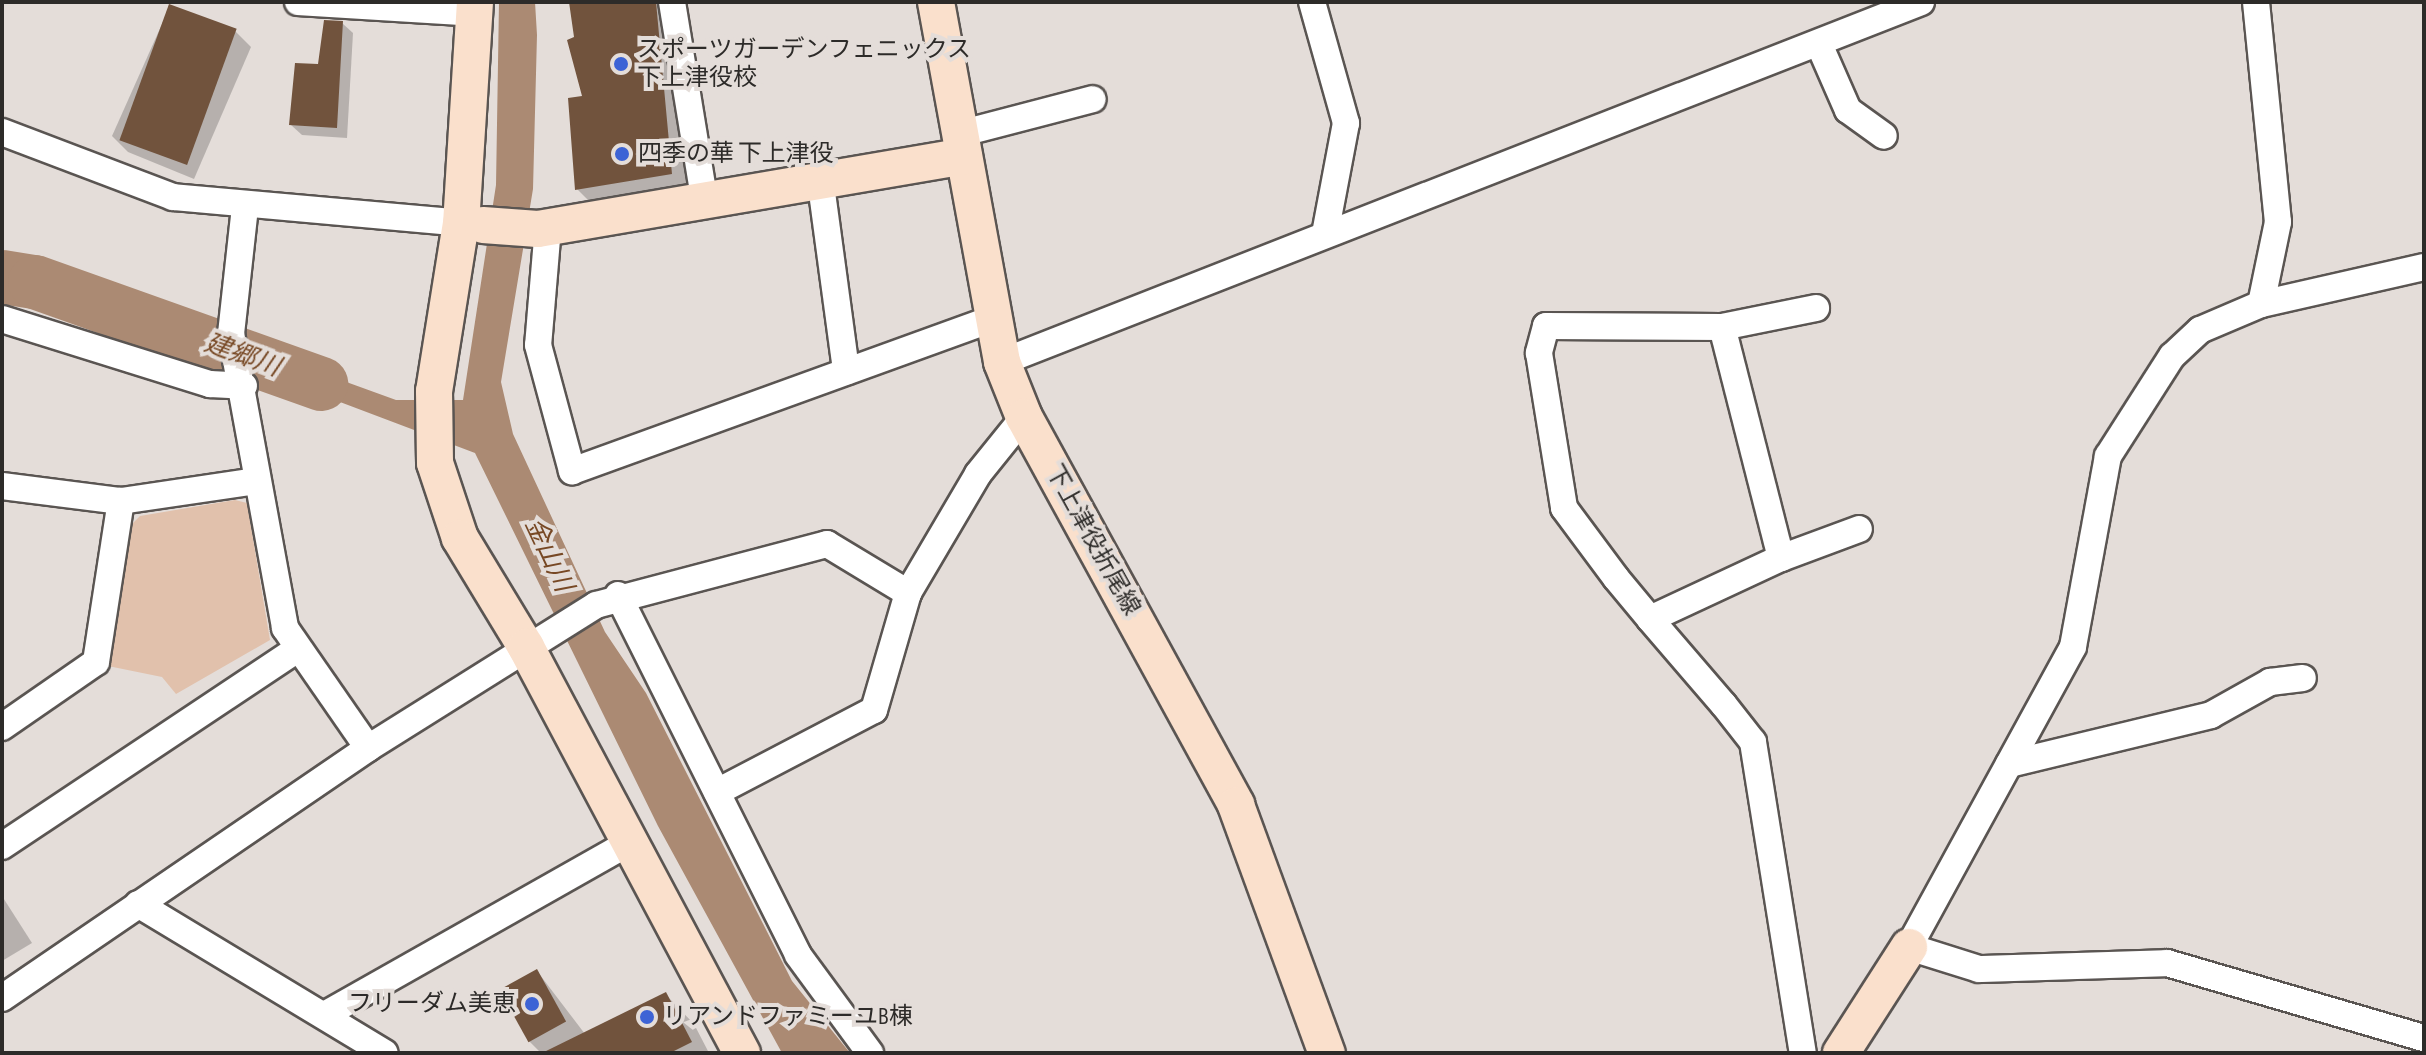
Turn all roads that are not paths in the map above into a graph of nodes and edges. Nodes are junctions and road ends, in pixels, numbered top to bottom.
1 (298, 2) edge
2 (672, 2) edge
3 (936, 2) edge
4 (1312, 2) edge
5 (1921, 2) edge
6 (2256, 2) edge
7 (476, 8) edge
8 (1884, 10) edge
9 (1819, 44) junction
10 (1093, 99) dead end
11 (2, 132) edge
12 (1884, 136) dead end
13 (961, 145) junction
14 (821, 185) junction
15 (705, 203) junction
16 (245, 207) junction
17 (472, 224) junction
18 (543, 228) junction
19 (1325, 234) junction
20 (2424, 267) edge
21 (2261, 304) junction
22 (1816, 308) dead end
23 (2, 319) edge
24 (991, 319) junction
25 (1722, 327) junction
26 (1002, 362) junction
27 (846, 371) junction
28 (242, 380) junction
29 (1024, 417) junction
30 (256, 481) junction
31 (2, 486) edge
32 (121, 501) junction
33 (1859, 529) dead end
34 (1781, 558) junction
35 (908, 593) junction
36 (607, 600) junction
37 (1650, 619) junction
38 (536, 640) junction
39 (297, 649) junction
40 (2303, 678) dead end
41 (2, 727) edge
42 (368, 748) junction
43 (2009, 764) junction
44 (717, 792) junction
45 (628, 843) junction
46 (2, 846) edge
47 (138, 904) junction
48 (1909, 947) junction
49 (2, 998) edge
50 (328, 1013) junction
51 (2424, 1038) edge
52 (385, 1053) edge
53 (742, 1053) edge
54 (870, 1053) edge
55 (1327, 1053) edge
56 (1803, 1053) edge
57 (1841, 1053) edge

1 - 7 street
2 - 15 street
3 - 13 street, 下上津役折尾線
4 - 19 street
5 - 8 street
6 - 21 street
7 - 17 street
8 - 9 street
9 - 12 street
9 - 19 street
10 - 13 street
11 - 16 street
13 - 14 street
13 - 24 street, 下上津役折尾線
14 - 15 street
14 - 27 street
15 - 18 street
16 - 17 street
16 - 28 street
17 - 18 street
17 - 38 street
18 - 27 street
19 - 26 street
20 - 21 street
21 - 43 street
22 - 25 street
23 - 28 street
24 - 26 street, 下上津役折尾線
24 - 27 street
25 - 34 street
25 - 37 street
26 - 29 street, 下上津役折尾線
28 - 30 street
29 - 35 street
29 - 55 street, 下上津役折尾線
30 - 32 street
30 - 39 street
31 - 32 street
32 - 41 street
33 - 34 street
34 - 37 street
35 - 36 street
35 - 44 street
36 - 38 street
36 - 44 street
37 - 56 street
38 - 42 street
38 - 45 street
39 - 42 street
39 - 46 street
40 - 43 street
42 - 47 street
43 - 48 street
44 - 54 street
45 - 50 street
45 - 53 street
47 - 49 street
47 - 50 street
48 - 51 street
48 - 57 street
50 - 52 street

